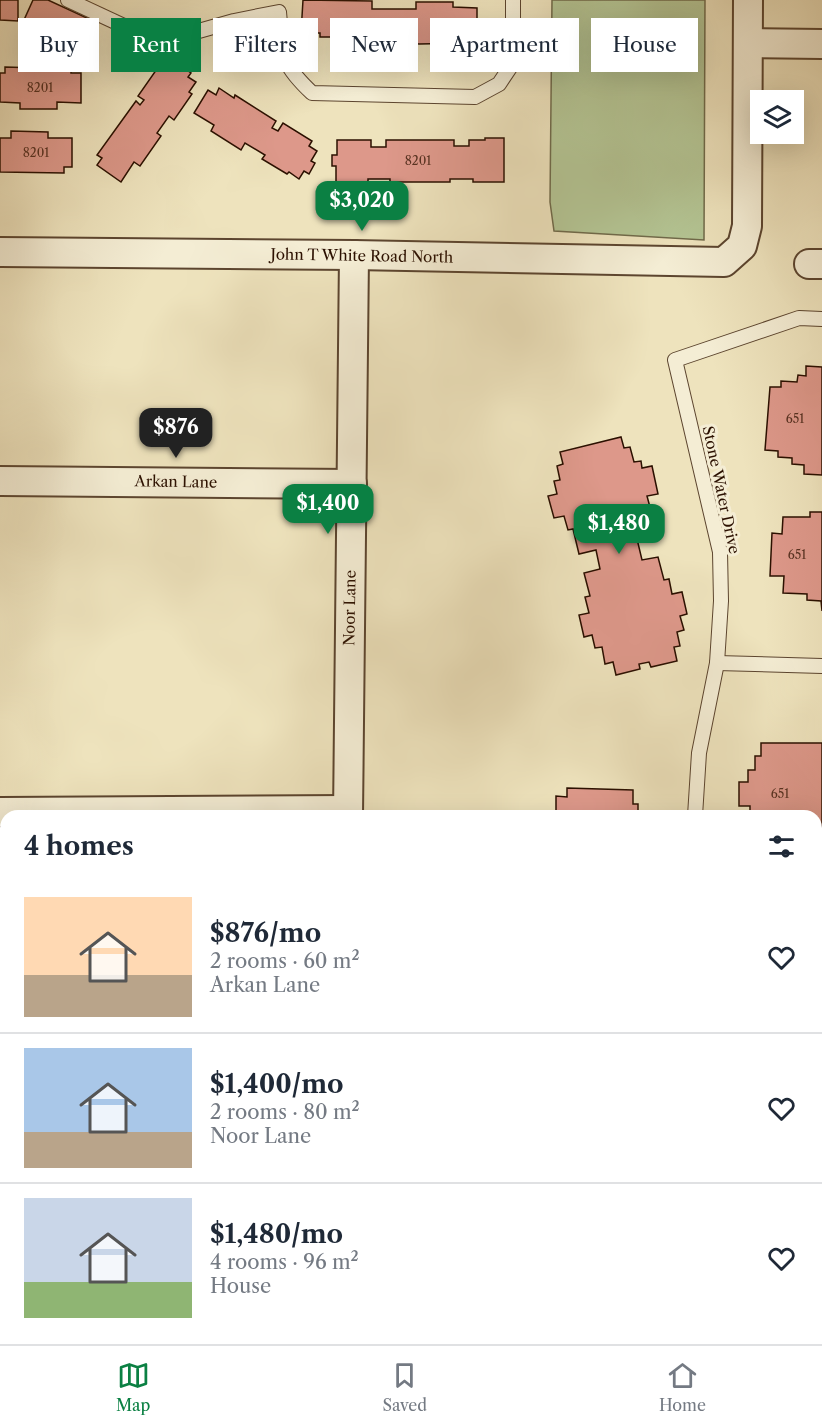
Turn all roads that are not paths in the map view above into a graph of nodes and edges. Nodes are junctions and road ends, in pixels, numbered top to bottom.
1 (68, 0) edge
2 (513, 0) edge
3 (748, 0) edge
4 (279, 6) edge
5 (748, 43) junction
6 (822, 44) edge
7 (0, 252) edge
8 (354, 255) junction
9 (822, 319) edge
10 (0, 481) edge
11 (352, 484) junction
12 (717, 663) junction
13 (822, 666) edge
14 (348, 810) edge
15 (695, 810) edge

1 - 4 lane
2 - 4 lane
3 - 5 street
5 - 6 street
5 - 8 street, John T White Road North
7 - 8 street, John T White Road North
8 - 11 street, Noor Lane
9 - 12 lane, Stone Water Drive
10 - 11 street, Arkan Lane
11 - 14 street, Noor Lane
12 - 13 lane
12 - 15 lane, Stone Water Drive

